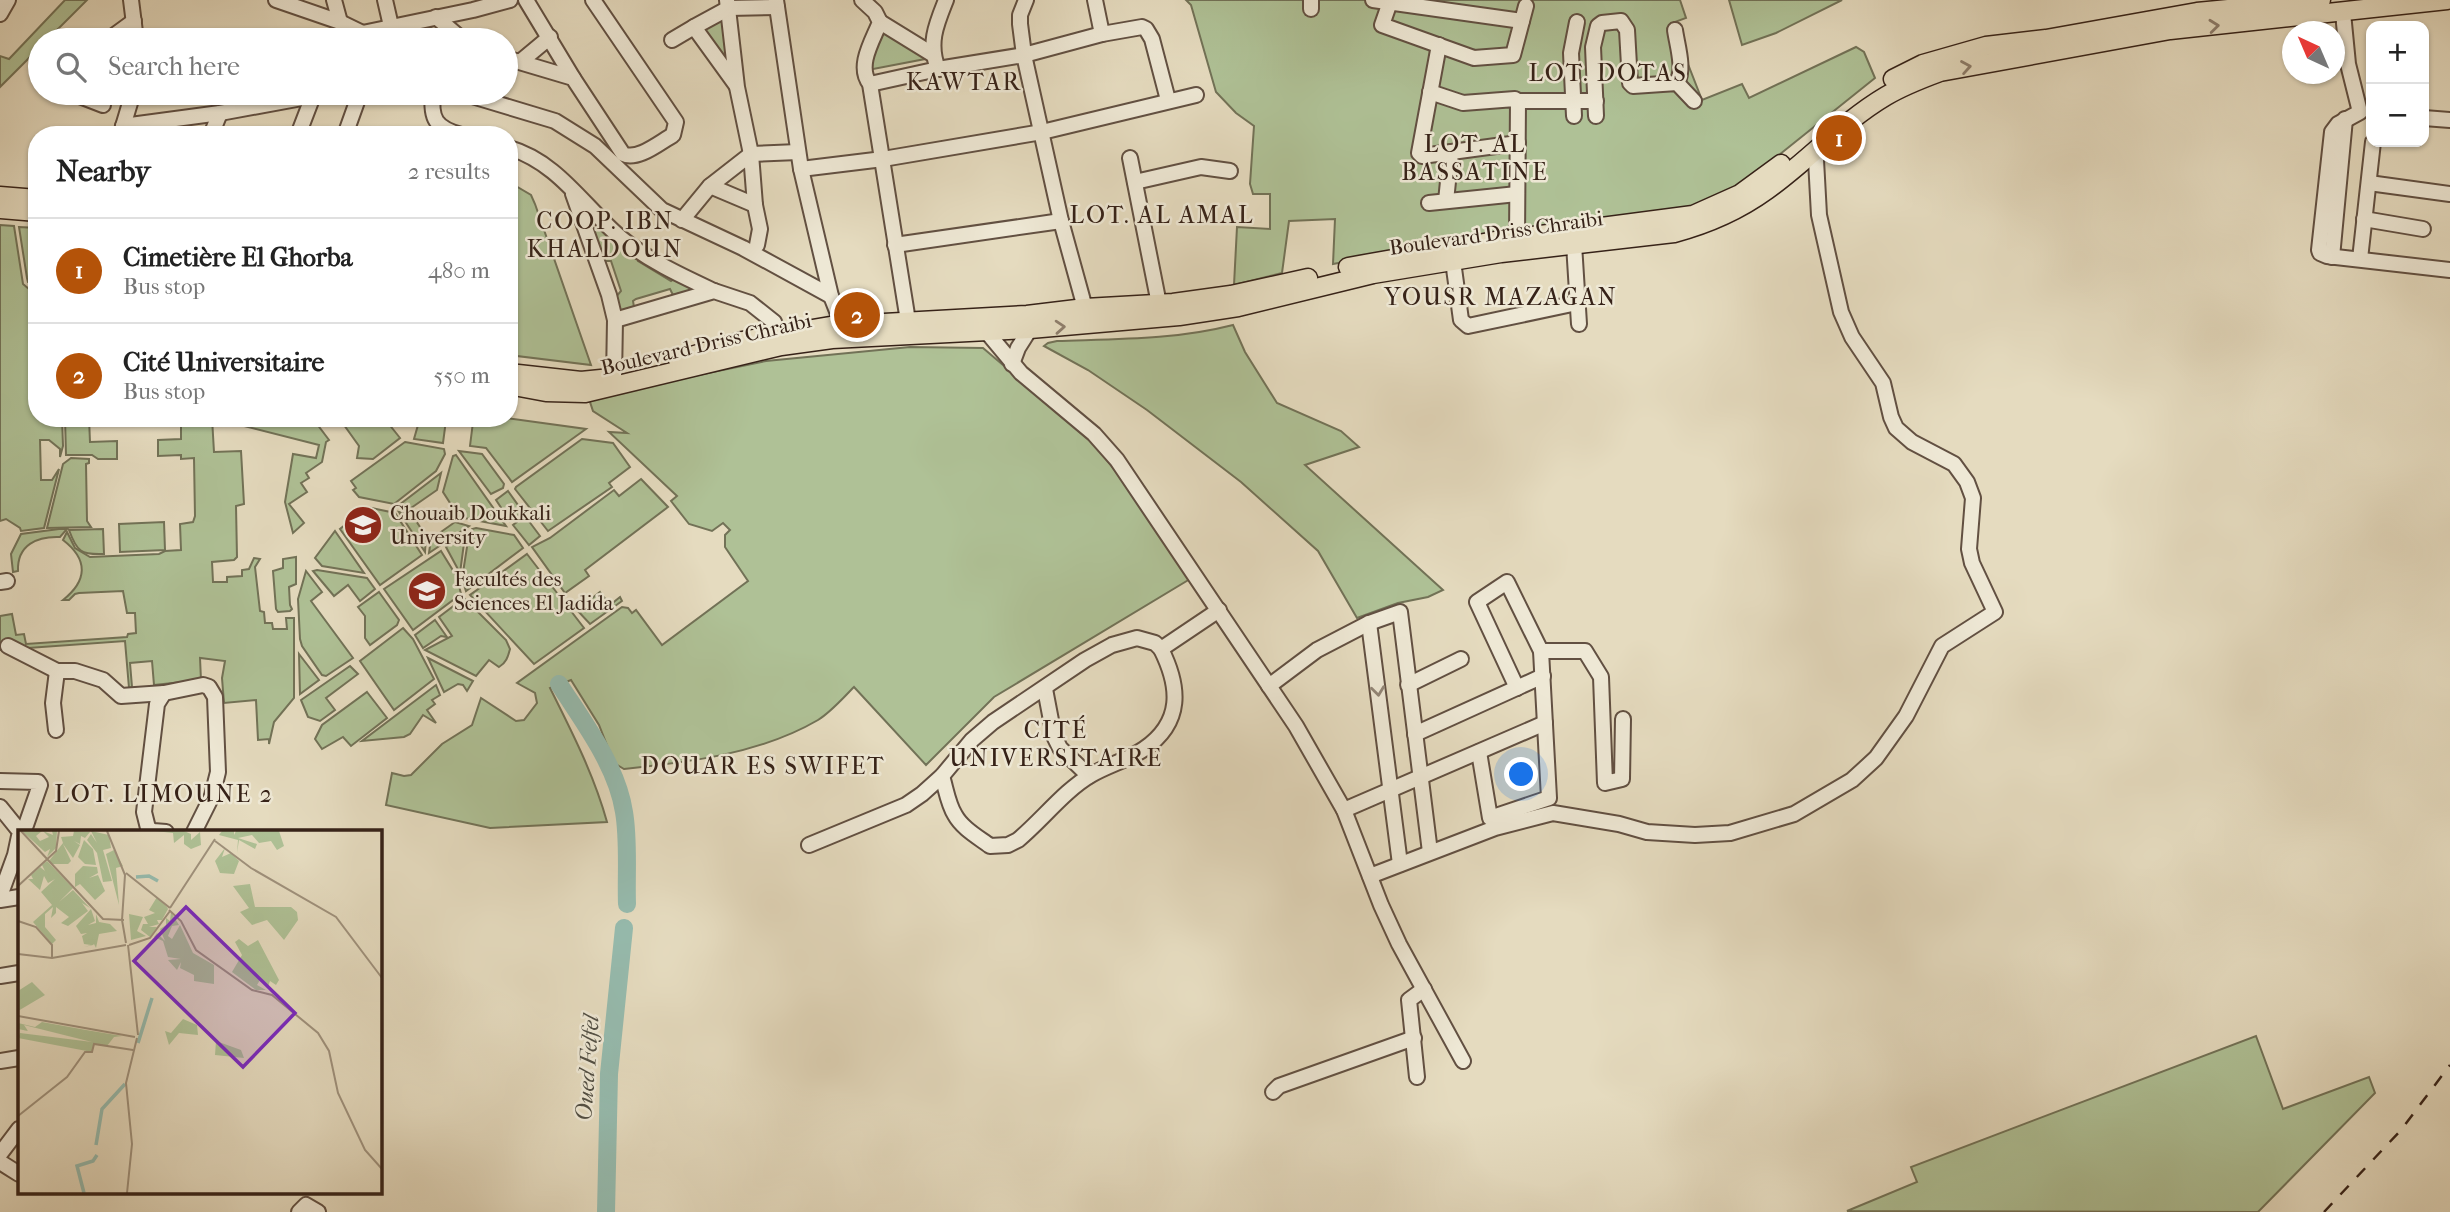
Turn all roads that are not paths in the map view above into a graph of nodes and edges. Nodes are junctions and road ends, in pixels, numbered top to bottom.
1 (8, 0) edge
2 (131, 0) edge
3 (276, 0) edge
4 (334, 0) edge
5 (385, 0) edge
6 (510, 0) edge
7 (526, 0) edge
8 (593, 0) edge
9 (862, 0) edge
10 (946, 0) edge
11 (1026, 0) edge
12 (1096, 0) edge
13 (1373, 0) edge
14 (2321, 0) edge
15 (2448, 0) edge
16 (1390, 2) junction
17 (776, 3) edge
18 (728, 4) edge
19 (471, 5) edge
20 (1526, 6) dead end
21 (2343, 13) junction
22 (0, 14) edge
23 (436, 17) junction
24 (134, 21) junction
25 (1522, 21) junction
26 (340, 22) junction
27 (880, 22) junction
28 (1577, 22) dead end
29 (2169, 23) junction
30 (391, 26) junction
31 (694, 27) junction
32 (124, 28) edge
33 (135, 28) edge
34 (353, 28) edge
35 (387, 28) edge
36 (449, 28) edge
37 (1675, 30) dead end
38 (1101, 34) junction
39 (550, 37) junction
40 (672, 40) dead end
41 (1439, 45) junction
42 (932, 54) junction
43 (1024, 55) junction
44 (518, 57) edge
45 (518, 62) edge
46 (938, 69) junction
47 (573, 78) junction
48 (1677, 83) junction
49 (870, 84) junction
50 (737, 87) junction
51 (1430, 92) junction
52 (1196, 94) dead end
53 (1168, 100) junction
54 (1518, 102) junction
55 (1694, 102) dead end
56 (129, 105) edge
57 (264, 105) edge
58 (310, 105) edge
59 (356, 105) edge
60 (432, 105) edge
61 (502, 105) edge
62 (1574, 109) junction
63 (220, 113) junction
64 (2365, 113) edge
65 (2429, 118) edge
66 (2450, 120) edge
67 (123, 126) edge
68 (145, 126) edge
69 (215, 126) edge
70 (301, 126) edge
71 (348, 126) edge
72 (442, 126) edge
73 (1042, 132) junction
74 (1518, 143) junction
75 (2373, 147) edge
76 (518, 151) edge
77 (798, 152) junction
78 (1451, 152) junction
79 (1813, 152) junction
80 (751, 154) junction
81 (1130, 158) dead end
82 (883, 159) junction
83 (1790, 164) junction
84 (801, 169) junction
85 (1230, 172) dead end
86 (1135, 182) junction
87 (2369, 183) junction
88 (710, 186) junction
89 (571, 188) junction
90 (1517, 194) junction
91 (2450, 194) edge
92 (0, 196) edge
93 (28, 198) edge
94 (1447, 201) junction
95 (1429, 203) dead end
96 (755, 205) junction
97 (0, 209) edge
98 (28, 211) edge
99 (602, 219) junction
100 (2364, 219) junction
101 (682, 220) junction
102 (1061, 221) junction
103 (586, 228) junction
104 (2423, 229) dead end
105 (1517, 239) junction
106 (1574, 244) junction
107 (757, 245) dead end
108 (895, 245) junction
109 (2360, 259) junction
110 (1452, 261) junction
111 (1372, 268) junction
112 (2450, 270) edge
113 (1344, 274) junction
114 (714, 291) junction
115 (831, 296) junction
116 (1577, 303) junction
117 (1159, 304) junction
118 (1085, 308) junction
119 (615, 320) junction
120 (908, 321) junction
121 (1579, 324) dead end
122 (837, 328) junction
123 (1030, 329) junction
124 (986, 331) junction
125 (779, 334) junction
126 (1012, 364) junction
127 (518, 374) edge
128 (614, 378) junction
129 (518, 387) edge
130 (1219, 610) junction
131 (1369, 624) junction
132 (8, 646) dead end
133 (1161, 649) junction
134 (1541, 651) junction
135 (1461, 659) dead end
136 (57, 671) junction
137 (1543, 676) junction
138 (1408, 685) junction
139 (1269, 686) junction
140 (1517, 688) junction
141 (1045, 689) junction
142 (164, 693) junction
143 (1623, 719) dead end
144 (1545, 723) junction
145 (56, 730) dead end
146 (1415, 734) junction
147 (1479, 752) junction
148 (942, 776) junction
149 (1089, 776) junction
150 (1420, 778) junction
151 (0, 781) edge
152 (1391, 791) junction
153 (0, 807) edge
154 (1345, 810) junction
155 (18, 830) edge
156 (22, 830) edge
157 (151, 830) edge
158 (195, 830) edge
159 (18, 841) edge
160 (809, 845) dead end
161 (1430, 852) junction
162 (1400, 864) junction
163 (1370, 876) junction
164 (18, 897) edge
165 (0, 898) edge
166 (18, 973) edge
167 (0, 976) edge
168 (1424, 989) junction
169 (1414, 1038) junction
170 (18, 1058) edge
171 (0, 1061) edge
172 (1462, 1061) dead end
173 (1417, 1077) dead end
174 (1273, 1092) dead end
175 (18, 1130) edge
176 (0, 1154) edge
177 (0, 1162) edge
178 (18, 1173) edge
179 (299, 1212) edge
180 (318, 1212) edge

1 - 22 street
2 - 24 street
3 - 26 street
4 - 26 street
5 - 30 street
6 - 19 street
7 - 39 street
8 - 47 street
9 - 27 street
10 - 42 street
11 - 43 street
12 - 38 street
13 - 16 street
14 - 29 main road, Boulevard Driss Chraibi
15 - 21 main road, Boulevard Driss Chraibi
16 - 25 street
16 - 41 street
17 - 18 street
17 - 77 street
18 - 31 street
18 - 50 street
19 - 23 street
20 - 25 street
29 -> 21 main road, Boulevard Driss Chraibi
21 - 64 street
23 - 30 street
23 - 36 street
24 - 32 street
24 - 33 street
25 - 41 street
26 - 34 street
27 - 42 street
27 - 49 street
28 - 62 street
79 -> 29 main road, Boulevard Driss Chraibi
29 - 83 main road, Boulevard Driss Chraibi
30 - 35 street
31 - 40 street
31 - 50 street
37 - 48 street
38 - 43 street
38 - 53 street
39 - 44 street
39 - 47 street
41 - 51 street
42 - 46 street
43 - 46 street
43 - 73 street
45 - 47 street
46 - 49 street
48 - 55 street
48 - 62 street
49 - 82 street
50 - 80 street
51 - 54 street
51 - 78 street
52 - 53 street
53 - 73 street
54 - 62 street
54 - 74 street
56 - 67 street
57 - 63 street
58 - 70 street
59 - 71 street
60 - 72 street
61 - 101 street
63 - 68 street
63 - 69 street
64 - 109 street
65 - 66 street
73 - 82 street
73 - 102 street
74 - 78 street
74 - 90 street
75 - 87 street
76 - 89 street
77 - 80 street
77 - 84 street
78 - 94 street
79 - 83 main road, Boulevard Driss Chraibi
79 - 161 street
80 - 88 street
80 - 96 street
81 - 86 street
82 - 84 street
82 - 108 street
83 - 105 main road, Boulevard Driss Chraibi
83 - 106 main road, Boulevard Driss Chraibi
84 - 115 street
85 - 86 street
86 - 117 street
87 - 91 street
87 - 100 street
88 - 96 street
88 - 101 street
89 - 99 street
89 - 103 street
90 - 94 street
90 - 105 street
92 - 93 main road
94 - 95 street
96 - 107 street
97 - 98 main road
99 - 103 street
99 - 114 street
100 - 104 street
100 - 109 street
101 - 115 street
102 - 108 street
102 - 118 street
103 - 119 street
105 - 111 main road, Boulevard Driss Chraibi
106 - 110 main road, Boulevard Driss Chraibi
106 - 116 street
108 - 120 street
109 - 112 street
110 - 111 main road, Boulevard Driss Chraibi
110 - 116 street
111 - 113 main road, Boulevard Driss Chraibi
113 - 117 main road, Boulevard Driss Chraibi
123 -> 113 main road, Boulevard Driss Chraibi
114 - 119 street
114 - 125 street
115 - 122 street
116 - 121 street
117 - 118 main road, Boulevard Driss Chraibi
118 - 120 main road, Boulevard Driss Chraibi
119 - 128 street
120 - 122 main road, Boulevard Driss Chraibi
122 - 124 main road, Boulevard Driss Chraibi
122 - 125 main road, Boulevard Driss Chraibi
122 - 129 main road, Boulevard Driss Chraibi
123 - 124 main road, Boulevard Driss Chraibi
123 - 126 street
124 - 126 street
125 - 128 main road, Boulevard Driss Chraibi
126 - 130 street
127 - 128 main road, Boulevard Driss Chraibi
130 - 133 street
130 - 139 street
131 - 138 street
131 - 139 street
131 -> 152 street
132 - 136 street
133 - 141 street
133 - 149 street
134 - 137 street
134 - 140 street
134 - 143 street
135 - 138 street
136 - 142 street
136 - 145 street
137 - 140 street
137 - 144 street
138 - 146 street
139 - 154 street
140 - 146 street
141 - 148 street
141 - 149 street
142 - 157 street
142 - 158 street
144 - 147 street
144 - 147 street
146 - 150 street
147 - 150 street
148 - 149 street
148 - 160 street
150 - 152 street
150 - 161 street
151 - 156 street
152 - 154 street
152 - 162 street
153 - 155 street
154 - 163 street
159 - 165 street
161 - 162 street
162 - 163 street
163 - 168 street
164 - 165 street
166 - 167 street
168 - 169 street
168 - 172 street
169 - 173 street
169 - 174 street
170 - 171 street
175 - 176 street
177 - 178 street
179 - 180 street

